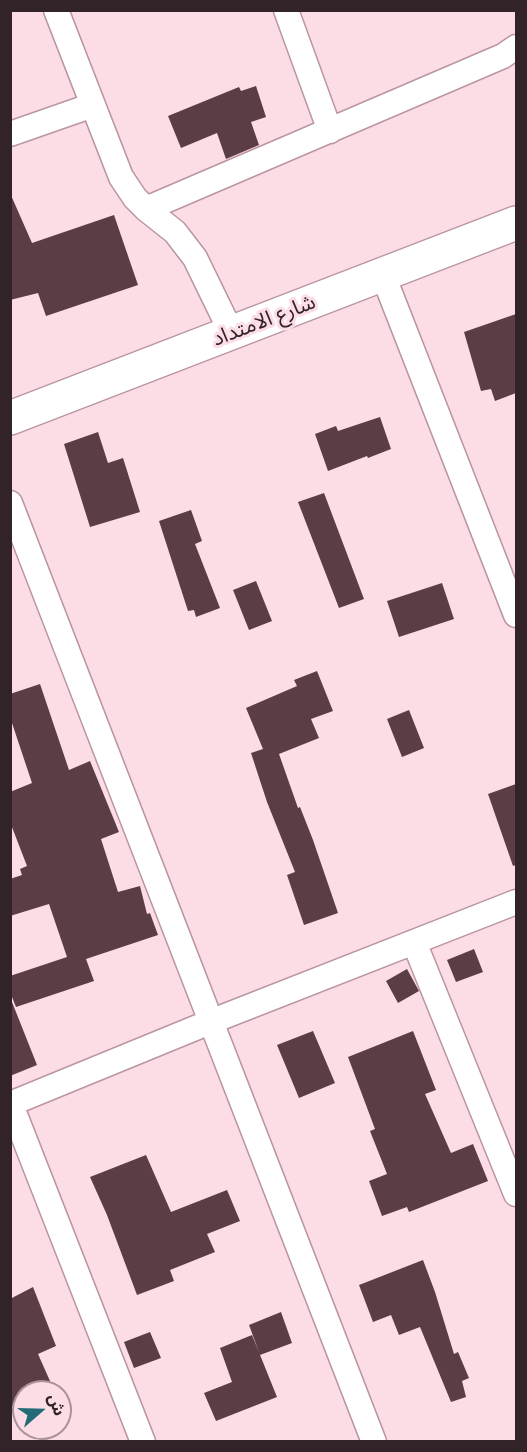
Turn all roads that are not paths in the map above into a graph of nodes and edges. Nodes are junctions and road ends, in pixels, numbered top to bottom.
1 (56, 10) edge
2 (286, 10) edge
3 (516, 47) edge
4 (93, 105) junction
5 (330, 131) junction
6 (10, 134) edge
7 (146, 209) junction
8 (516, 223) edge
9 (383, 275) junction
10 (232, 334) junction
11 (10, 418) edge
12 (10, 503) edge
13 (516, 615) edge
14 (516, 902) edge
15 (414, 942) junction
16 (210, 1022) junction
17 (11, 1103) edge
18 (516, 1194) edge
19 (142, 1442) edge
20 (374, 1442) edge

1 - 4 street
2 - 5 street
3 - 5 street
4 - 6 street
4 - 7 street
5 - 7 street
7 - 10 street
8 - 9 street, شارع الامتداد
9 - 10 street, شارع الامتداد
9 - 13 street
10 - 11 street, شارع الامتداد
12 - 16 street
14 - 15 street
15 - 16 street
15 - 18 street
16 - 17 street
16 - 20 street
17 - 19 street

